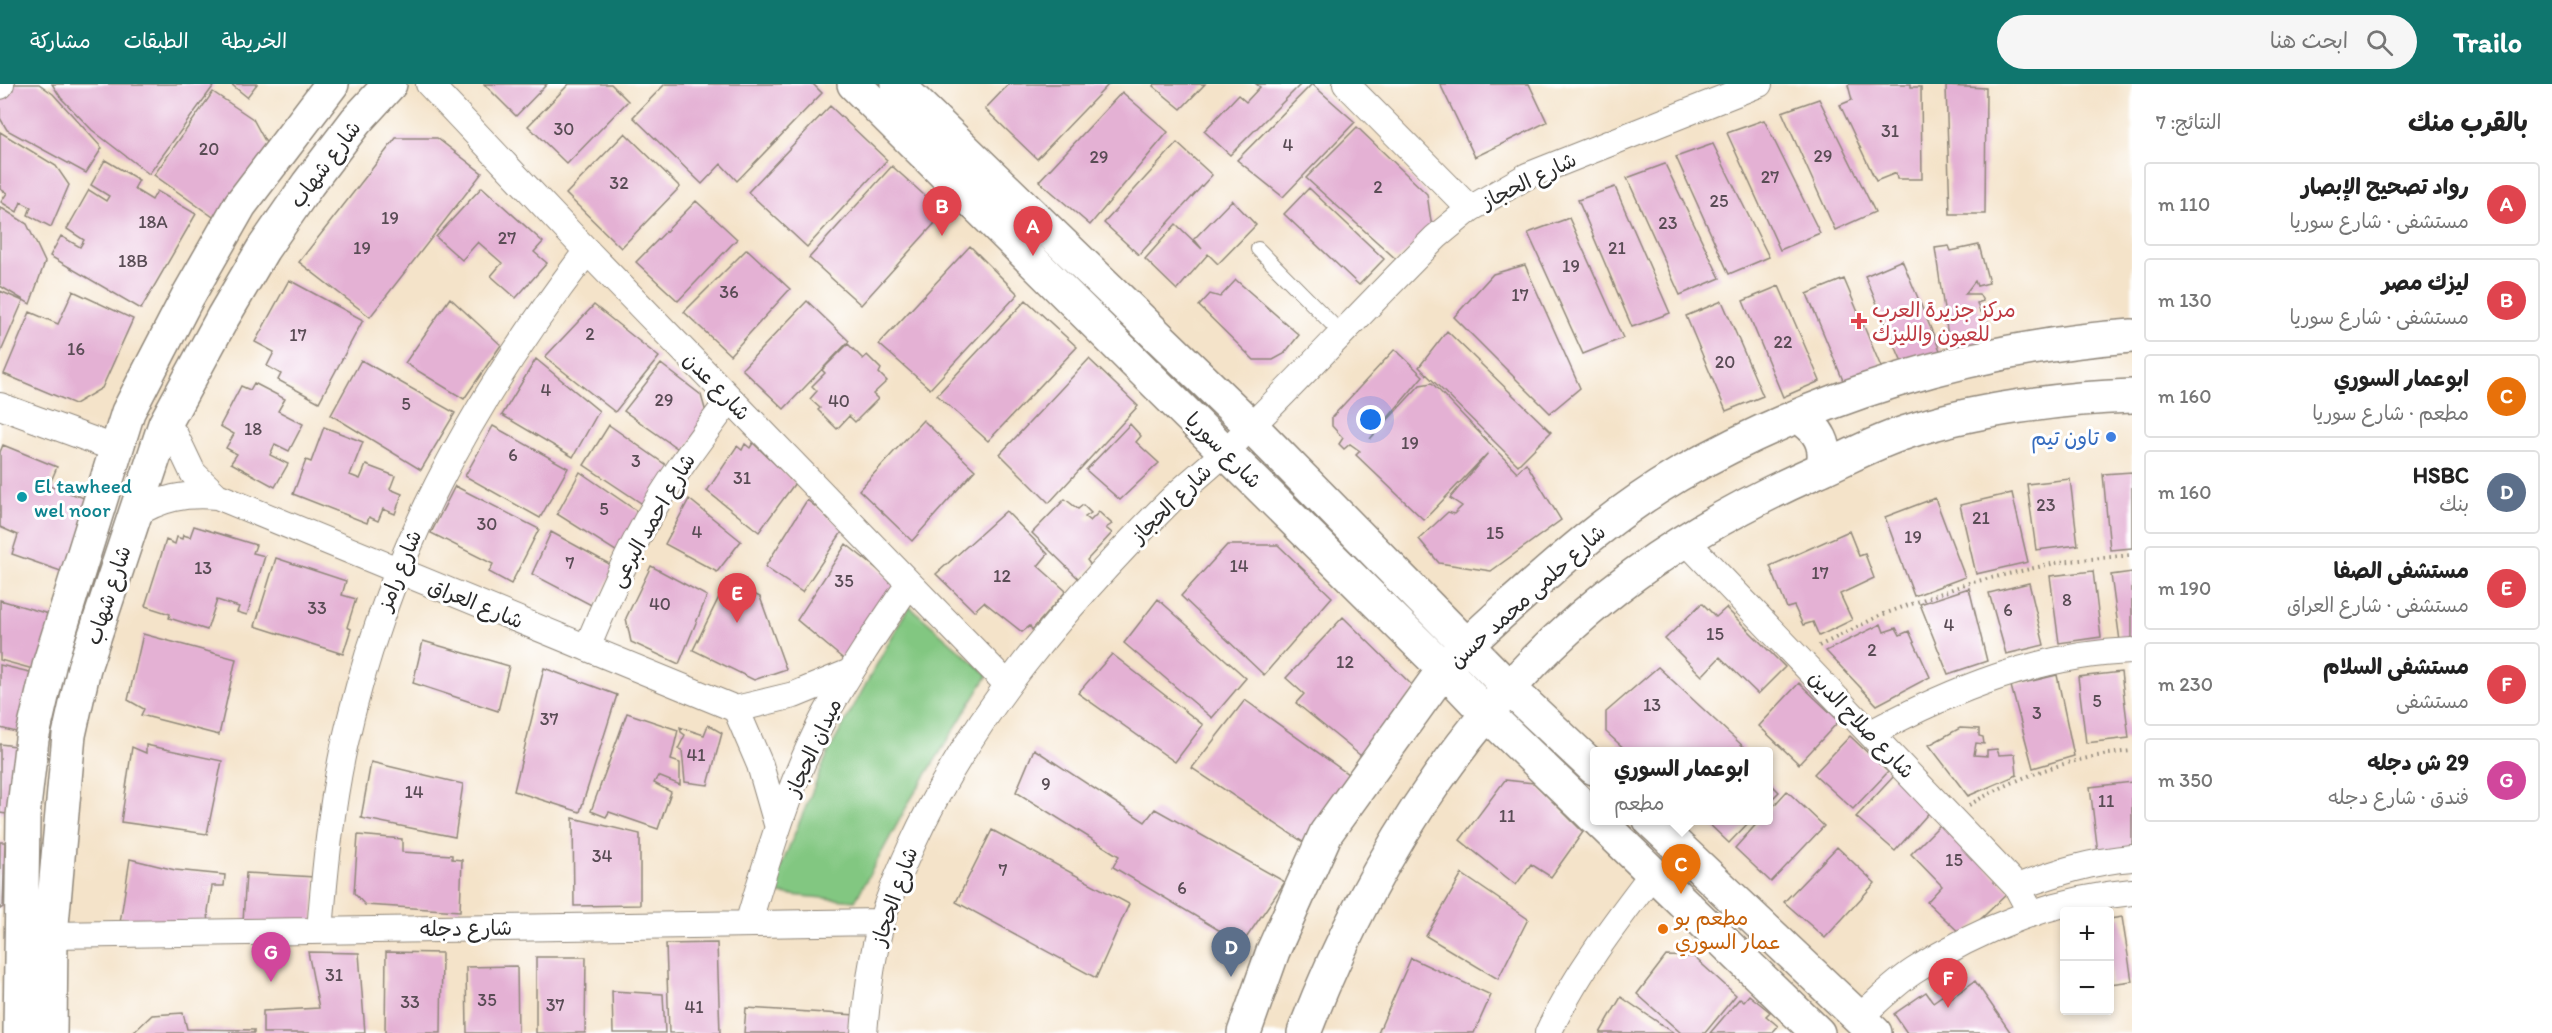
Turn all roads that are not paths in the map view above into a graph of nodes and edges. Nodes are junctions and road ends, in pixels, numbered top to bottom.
1 (332, 84) edge
2 (390, 84) edge
3 (429, 84) edge
4 (854, 84) edge
5 (897, 84) edge
6 (1346, 84) edge
7 (1759, 84) edge
8 (1470, 209) junction
9 (1258, 249) dead end
10 (587, 251) junction
11 (2129, 330) edge
12 (1341, 333) junction
13 (1889, 384) junction
14 (2132, 396) edge
15 (730, 399) junction
16 (0, 406) edge
17 (1798, 417) junction
18 (165, 424) junction
19 (0, 425) edge
20 (1251, 426) junction
21 (1906, 432) junction
22 (1226, 452) junction
23 (114, 456) junction
24 (1822, 469) junction
25 (217, 496) junction
26 (134, 515) junction
27 (1685, 540) junction
28 (397, 570) junction
29 (909, 584) junction
30 (1466, 644) junction
31 (587, 648) junction
32 (2132, 651) edge
33 (1444, 669) junction
34 (850, 672) junction
35 (1008, 684) junction
36 (1509, 688) junction
37 (736, 710) junction
38 (1487, 714) junction
39 (1871, 733) junction
40 (1590, 764) edge
41 (1590, 813) edge
42 (777, 824) junction
43 (1603, 825) edge
44 (1655, 825) edge
45 (2132, 858) edge
46 (1653, 873) junction
47 (2017, 886) junction
48 (2132, 892) edge
49 (2031, 914) junction
50 (881, 922) junction
51 (748, 924) junction
52 (320, 931) junction
53 (51, 935) junction
54 (10, 982) edge
55 (1866, 1026) edge
56 (20, 1033) edge
57 (50, 1033) edge
58 (864, 1033) edge
59 (1244, 1033) edge
60 (1304, 1033) edge
61 (1548, 1033) edge
62 (1818, 1033) edge

1 - 23 street, شارع شهاب
2 - 18 street, شارع شهاب
3 - 10 street, شارع عدن
4 - 22 street, شارع سوريا
5 - 20 street, شارع سوريا
6 - 8 street
7 - 8 street, شارع الحجاز
8 - 12 street, شارع الحجاز
9 - 12 lane
10 - 15 street, شارع عدن
10 - 28 street, شارع رامز
11 - 13 street, شارع حلمى محمد حسن
12 - 20 street, شارع الحجاز
13 - 17 street, شارع حلمى محمد حسن
13 - 21 street
14 - 21 street
15 - 29 street, شارع عدن
15 - 31 street, شارع احمد البرعى
16 - 23 street
17 - 24 street
17 - 30 street, شارع حلمى محمد حسن
18 - 25 street, شارع العراق
18 - 26 street, شارع شهاب
19 - 23 street
20 - 22 street, شارع الحجاز
20 - 30 street, شارع سوريا
21 - 24 street
22 - 33 street, شارع سوريا
22 - 35 street, شارع الحجاز
23 - 54 street, شارع شهاب
24 - 27 street
25 - 26 street, شارع العراق
25 - 28 street, شارع العراق
26 - 53 street, شارع شهاب
27 - 36 street
27 - 39 street, شارع صلاح الدين
28 - 31 street, شارع العراق
28 - 52 street, شارع رامز
29 - 34 street, ميدان الحجاز
29 - 35 street, شارع عدن
30 - 33 street, شارع حلمى محمد حسن
30 - 36 street, شارع سوريا
31 - 37 street, شارع العراق
32 - 39 street
33 - 38 street, شارع سوريا
33 - 59 street, شارع حلمى محمد حسن
34 - 37 street
34 - 42 street, ميدان الحجاز
35 - 50 street, شارع الحجاز
36 - 38 street
36 - 40 street, شارع سوريا
37 - 42 street
38 - 41 street, شارع سوريا
38 - 60 street
39 - 47 street, شارع صلاح الدين
42 - 51 street, ميدان الحجاز
43 - 46 street
44 - 55 street
45 - 47 street
46 - 61 street
46 - 62 street
47 - 49 street, شارع صلاح الدين
48 - 49 street
49 - 55 street
50 - 51 street, شارع دجله
50 - 58 street, شارع الحجاز
51 - 52 street, شارع دجله
52 - 53 street, شارع دجله
53 - 57 street, شارع شهاب
54 - 56 street, شارع شهاب

